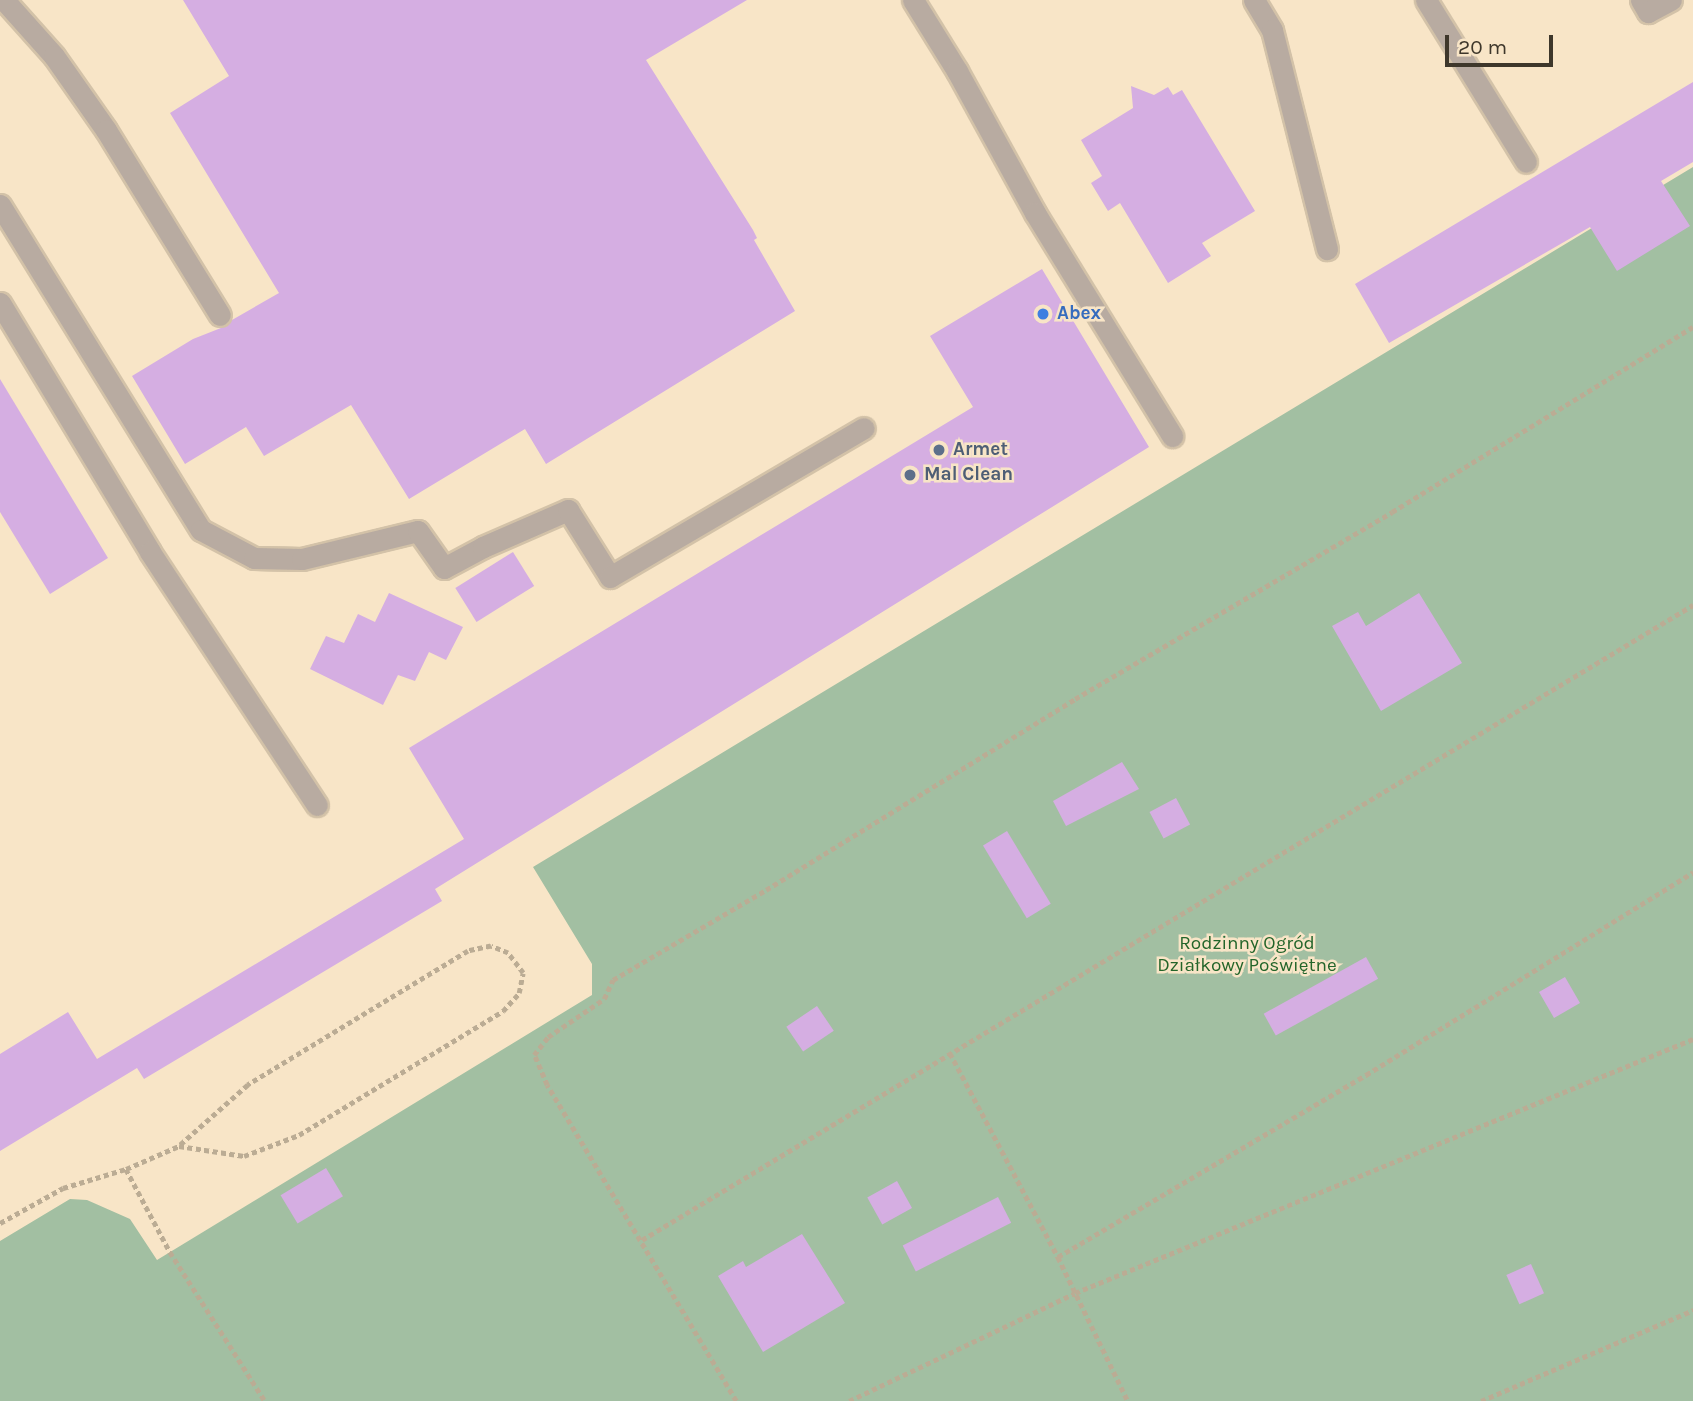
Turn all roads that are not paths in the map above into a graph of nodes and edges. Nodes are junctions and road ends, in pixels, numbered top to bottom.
1 (4, 0) edge
2 (914, 0) edge
3 (1254, 0) edge
4 (1426, 0) edge
5 (1641, 0) edge
6 (1671, 0) edge
7 (1526, 162) dead end
8 (0, 205) edge
9 (1327, 249) dead end
10 (0, 303) edge
11 (220, 315) dead end
12 (864, 428) dead end
13 (1171, 436) dead end
14 (317, 805) dead end

1 - 11 lane
2 - 13 lane
3 - 9 lane
4 - 7 lane
5 - 6 lane
8 - 12 lane
10 - 14 lane

